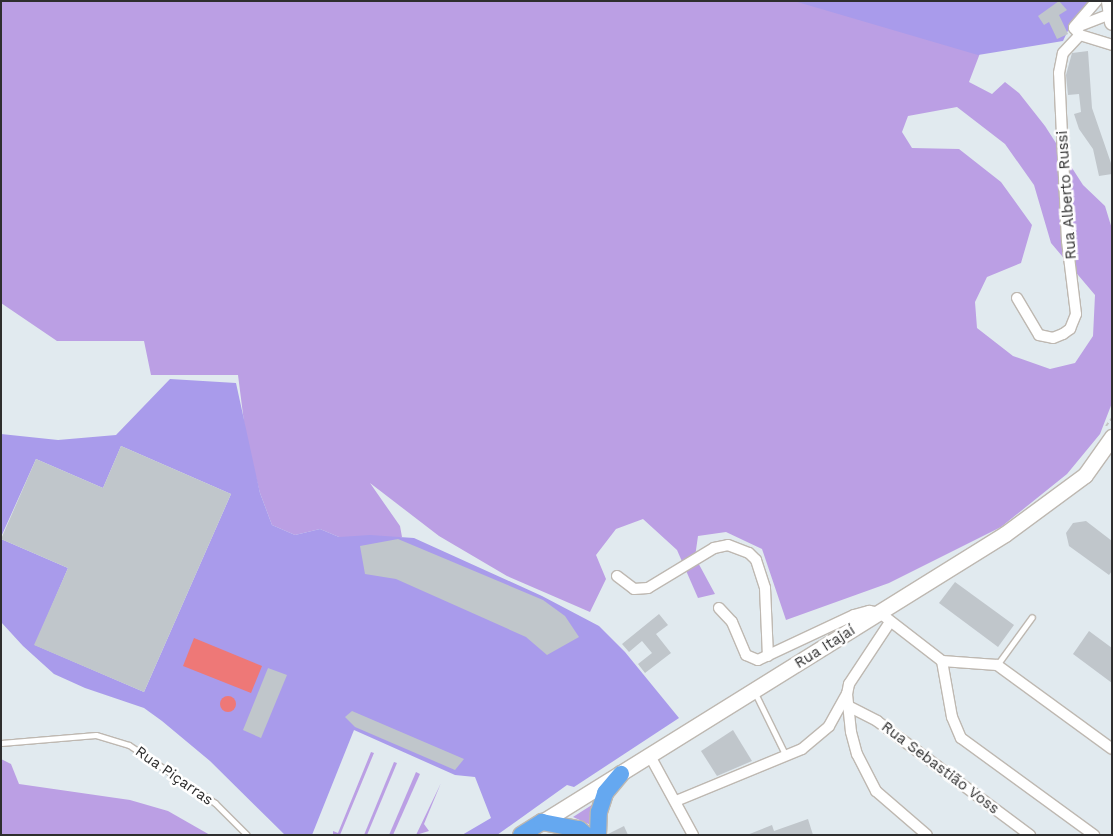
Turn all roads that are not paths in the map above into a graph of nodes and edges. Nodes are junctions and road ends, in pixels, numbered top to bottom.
1 (1097, 1) edge
2 (1110, 12) edge
3 (1077, 31) junction
4 (1112, 46) edge
5 (1017, 298) dead end
6 (1112, 437) edge
7 (617, 576) dead end
8 (719, 608) dead end
9 (885, 617) junction
10 (1032, 617) dead end
11 (768, 656) junction
12 (942, 661) junction
13 (997, 665) junction
14 (754, 691) junction
15 (847, 694) junction
16 (848, 706) junction
17 (1, 743) edge
18 (1112, 750) edge
19 (650, 756) junction
20 (786, 756) junction
21 (621, 774) junction
22 (676, 801) junction
23 (542, 822) junction
24 (247, 835) edge
25 (521, 835) edge
26 (586, 835) edge
27 (598, 835) edge
28 (693, 835) edge
29 (927, 835) edge
30 (1030, 835) edge
31 (1094, 835) edge

1 - 3 street, Rua Alberto Russi
2 - 3 street
3 - 4 street
3 - 5 street, Rua Alberto Russi
6 - 9 main road, Rua Itajaí
7 - 11 street
8 - 11 street
9 - 11 street
9 - 12 street
9 - 14 main road, Rua Itajaí
9 - 15 street
10 - 13 lane
12 - 13 street
12 - 31 street
13 - 18 street
14 - 19 main road, Rua Itajaí
14 - 20 lane
15 - 16 street
15 - 20 street
16 - 29 street
16 - 30 street, Rua Sebastião Voss
17 - 24 lane, Rua Piçarras
19 - 21 main road, Rua Itajaí
19 - 22 street
20 - 22 street
21 - 23 main road, Rua Itajaí
21 - 27 main road
22 - 28 street
23 - 25 main road, Rua Itajaí
23 - 26 main road

